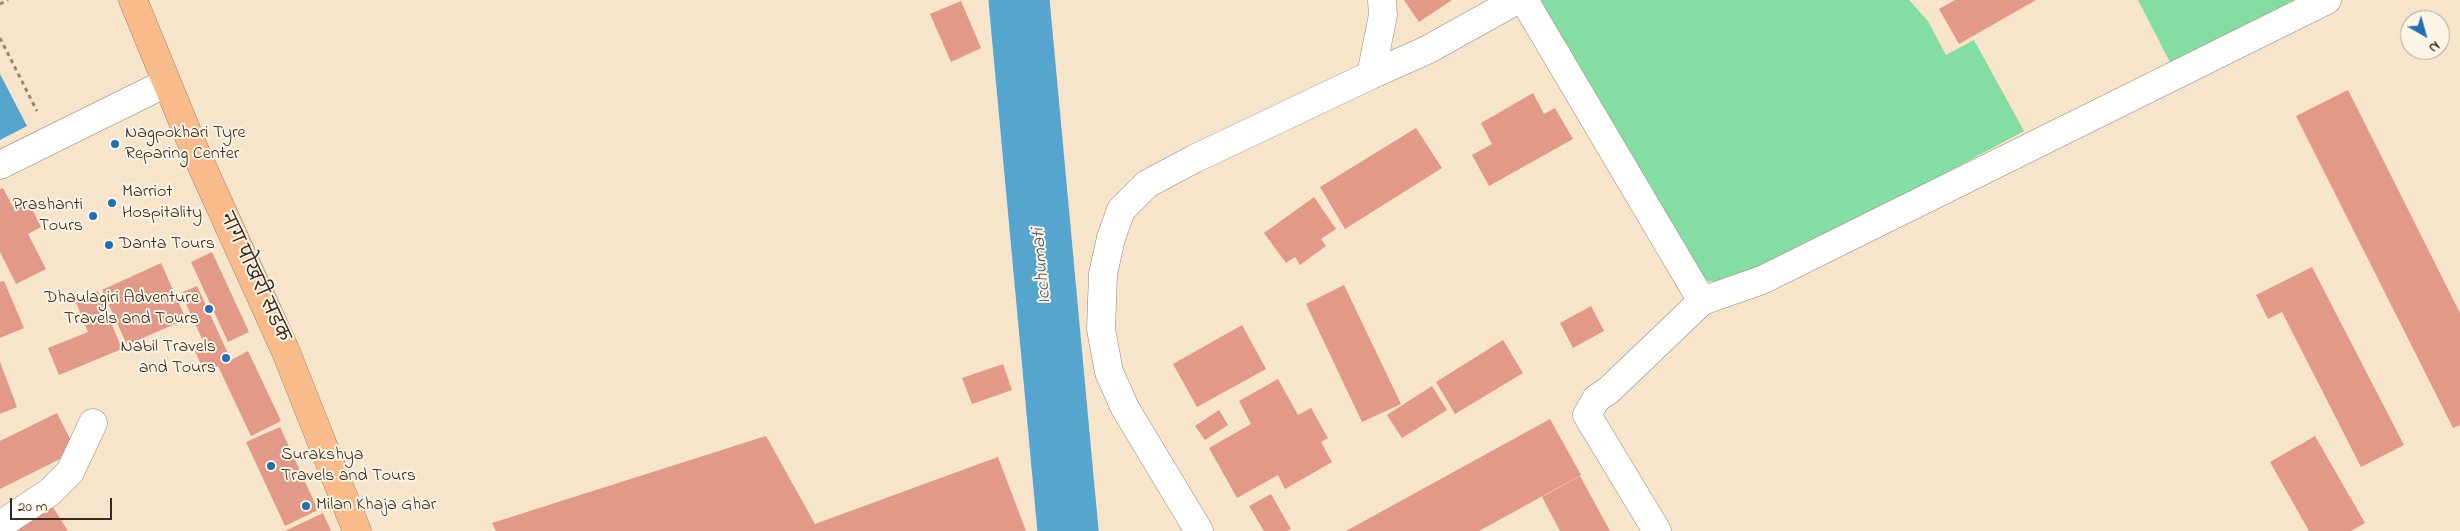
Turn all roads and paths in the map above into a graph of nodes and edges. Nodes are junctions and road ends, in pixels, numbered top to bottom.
1 (8, 0) edge
2 (133, 0) edge
3 (1382, 0) edge
4 (1517, 0) edge
5 (1524, 0) edge
6 (2327, 0) edge
7 (0, 4) edge
8 (0, 38) edge
9 (1371, 75) junction
10 (166, 83) junction
11 (38, 112) dead end
12 (0, 165) edge
13 (1702, 301) junction
14 (93, 423) dead end
15 (0, 526) edge
16 (357, 531) edge
17 (1199, 531) edge
18 (1657, 531) edge

1 - 7 path
2 - 10 main road, नाग पोखरी सडक
3 - 9 lane
4 - 9 lane
5 - 13 lane
6 - 13 lane
8 - 11 path
9 - 17 lane
10 - 12 lane
10 - 16 main road, नाग पोखरी सडक
13 - 18 lane
14 - 15 lane

